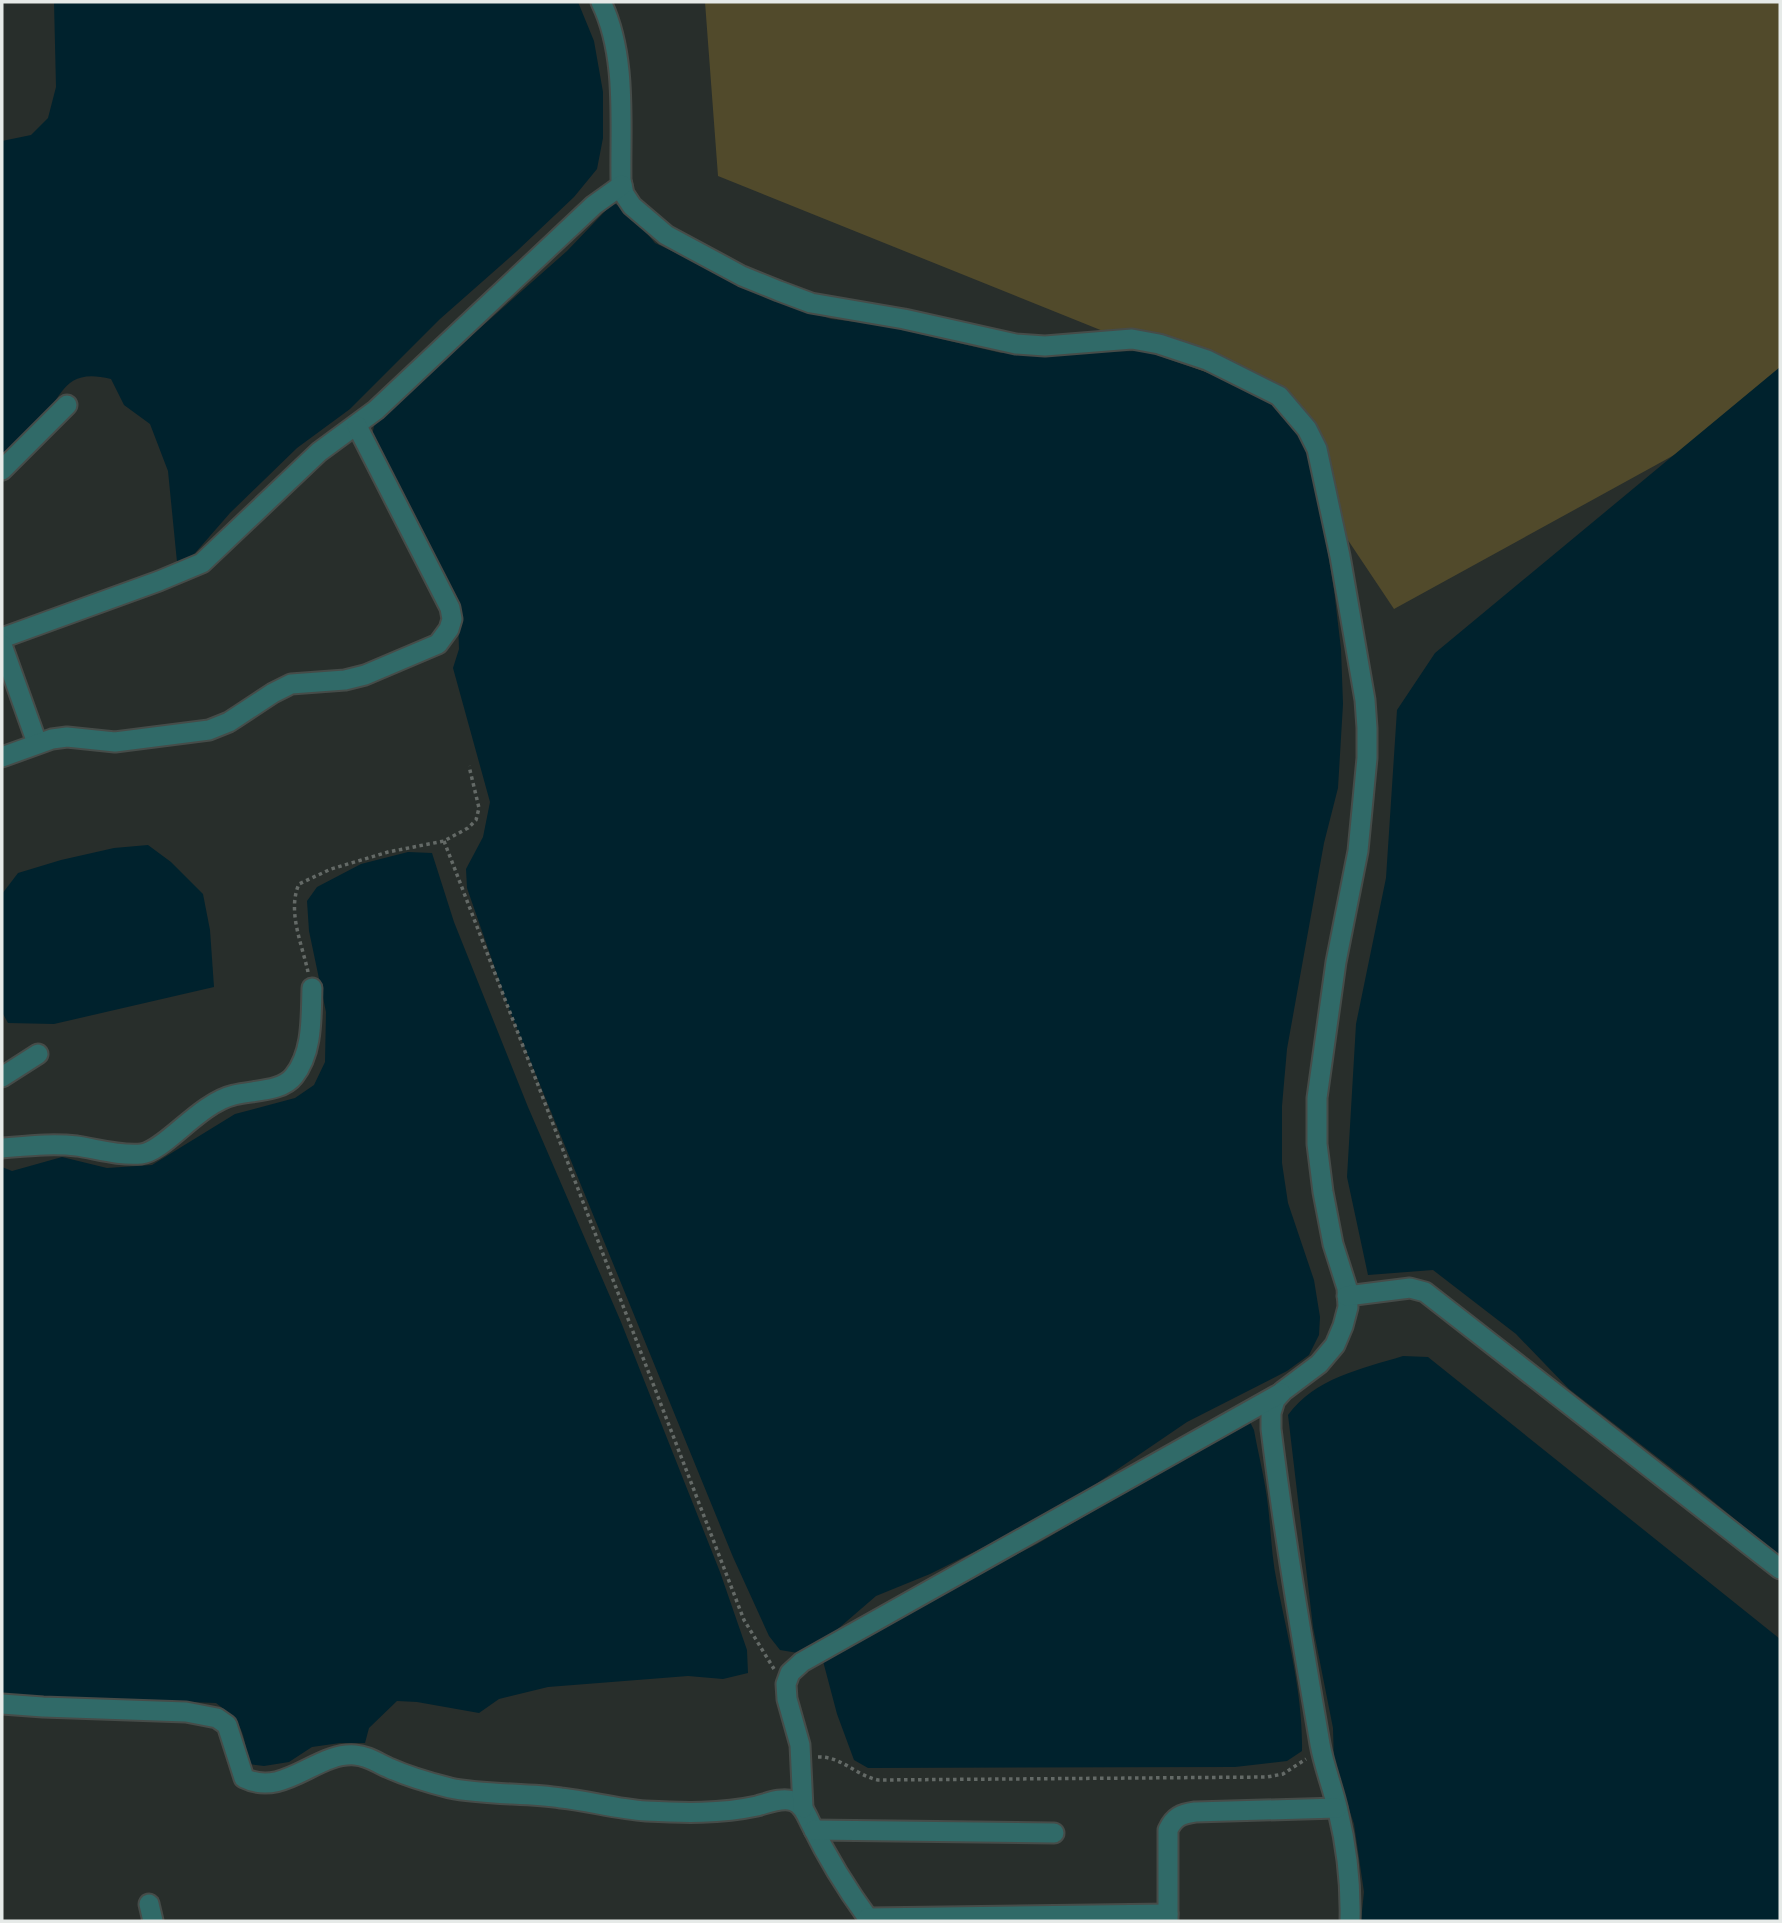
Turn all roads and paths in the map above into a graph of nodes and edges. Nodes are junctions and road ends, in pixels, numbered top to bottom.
1 (601, 2) edge
2 (622, 185) junction
3 (67, 405) dead end
4 (357, 426) junction
5 (2, 471) edge
6 (2, 638) edge
7 (2, 645) edge
8 (37, 743) junction
9 (2, 757) edge
10 (469, 766) dead end
11 (444, 841) junction
12 (312, 988) joint
13 (38, 1054) dead end
14 (2, 1077) edge
15 (2, 1147) edge
16 (1347, 1296) junction
17 (1283, 1391) junction
18 (1780, 1569) edge
19 (786, 1684) junction
20 (2, 1704) edge
21 (1321, 1746) junction
22 (801, 1760) junction
23 (803, 1808) junction
24 (1337, 1808) junction
25 (814, 1830) junction
26 (1054, 1833) dead end
27 (1168, 1917) edge
28 (869, 1920) edge
29 (1350, 1921) edge

1 - 2 street
2 - 4 street
2 - 16 street
3 - 5 street
4 - 6 street
4 - 8 street
7 - 8 street
8 - 9 street
10 - 11 path
11 - 12 path
11 - 19 path
12 - 15 street
13 - 14 street
16 - 17 street
16 - 18 street
17 - 19 street
17 - 21 street
19 - 22 street
20 - 23 street
21 - 22 path
21 - 24 street
22 - 23 street
23 - 25 street
24 - 27 street
24 - 29 street
25 - 26 street
25 - 28 street
27 - 28 street

